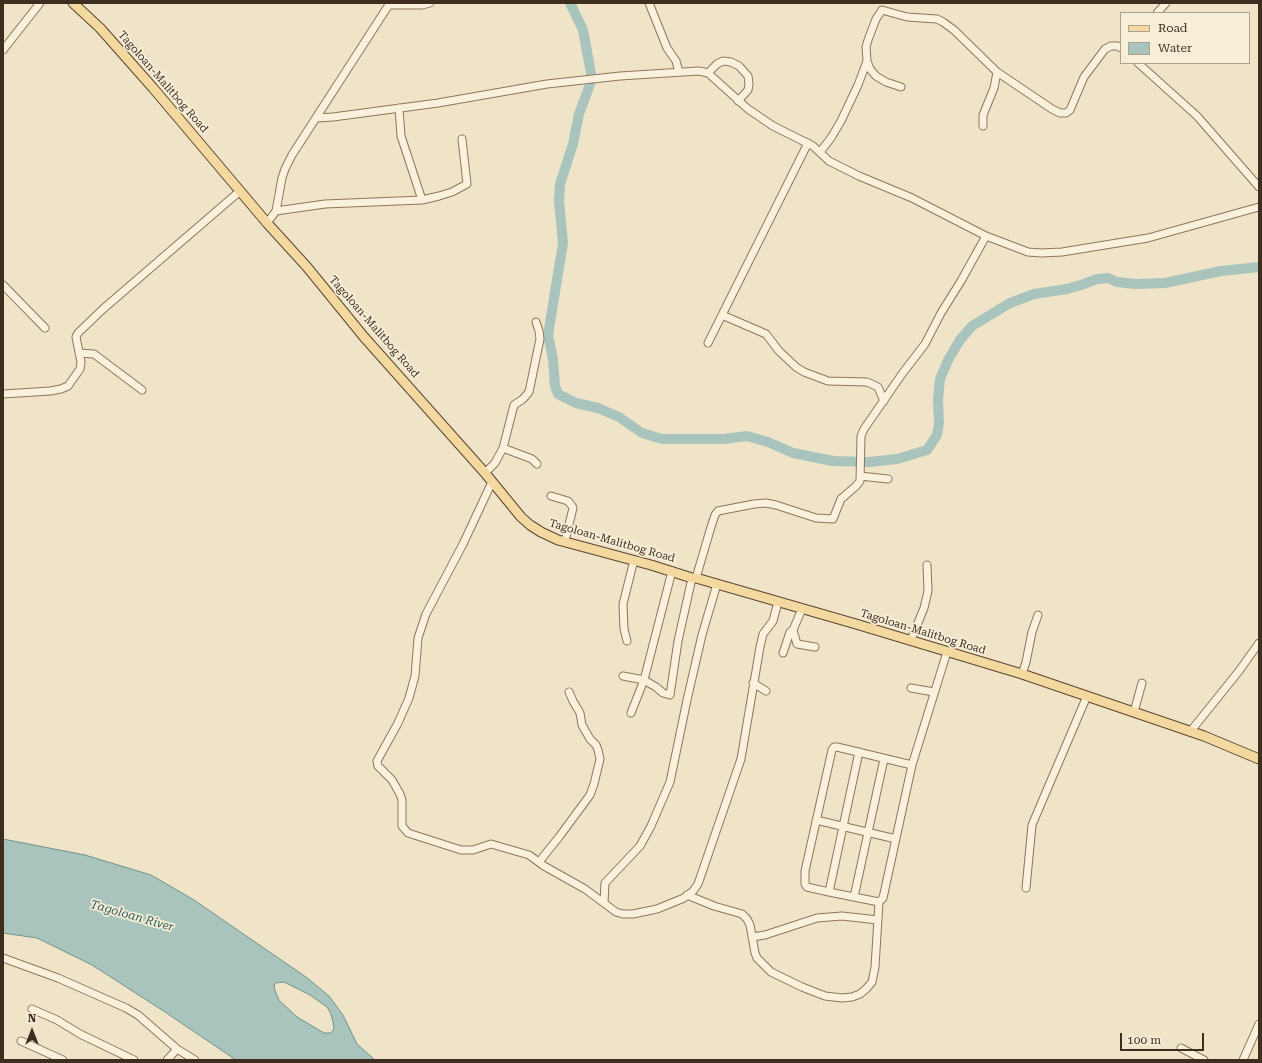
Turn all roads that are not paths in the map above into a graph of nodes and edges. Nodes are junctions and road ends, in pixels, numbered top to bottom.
1 (40, 3) edge
2 (73, 3) edge
3 (430, 3) edge
4 (1166, 3) edge
5 (390, 4) edge
6 (650, 4) edge
7 (881, 6) edge
8 (1158, 12) edge
9 (1120, 46) edge
10 (3, 50) edge
11 (867, 61) junction
12 (1139, 64) edge
13 (679, 72) junction
14 (997, 72) junction
15 (708, 73) junction
16 (901, 87) dead end
17 (738, 101) junction
18 (399, 108) junction
19 (317, 118) junction
20 (983, 126) dead end
21 (462, 139) dead end
22 (808, 143) junction
23 (820, 152) junction
24 (1259, 187) edge
25 (240, 191) junction
26 (422, 200) junction
27 (1259, 207) edge
28 (276, 211) junction
29 (267, 223) junction
30 (986, 236) junction
31 (3, 285) edge
32 (722, 315) junction
33 (536, 322) dead end
34 (45, 328) dead end
35 (708, 343) dead end
36 (79, 352) junction
37 (142, 390) dead end
38 (3, 394) edge
39 (884, 401) junction
40 (504, 448) junction
41 (537, 464) dead end
42 (485, 473) junction
43 (860, 476) junction
44 (888, 479) dead end
45 (492, 482) junction
46 (551, 496) dead end
47 (565, 541) junction
48 (634, 560) junction
49 (927, 566) dead end
50 (672, 571) junction
51 (694, 578) junction
52 (717, 584) junction
53 (778, 602) junction
54 (802, 609) junction
55 (1038, 615) dead end
56 (794, 630) junction
57 (911, 640) junction
58 (627, 641) dead end
59 (1259, 643) edge
60 (815, 647) dead end
61 (947, 652) junction
62 (783, 653) dead end
63 (1022, 674) junction
64 (623, 676) dead end
65 (644, 680) junction
66 (753, 683) junction
67 (1142, 683) dead end
68 (911, 688) dead end
69 (766, 691) dead end
70 (569, 692) dead end
71 (934, 692) junction
72 (1087, 696) junction
73 (1134, 712) junction
74 (630, 713) dead end
75 (1190, 732) junction
76 (859, 752) junction
77 (884, 759) junction
78 (1259, 759) edge
79 (912, 765) junction
80 (816, 820) junction
81 (843, 827) junction
82 (868, 833) junction
83 (896, 839) junction
84 (539, 862) junction
85 (1026, 888) dead end
86 (829, 892) junction
87 (687, 895) junction
88 (854, 897) junction
89 (879, 902) junction
90 (604, 903) junction
91 (878, 920) junction
92 (752, 937) junction
93 (3, 958) edge
94 (32, 1009) dead end
95 (1259, 1024) edge
96 (21, 1041) dead end
97 (1181, 1048) dead end
98 (178, 1049) junction
99 (63, 1060) edge
100 (134, 1060) edge
101 (167, 1060) edge
102 (195, 1060) edge
103 (1204, 1060) edge
104 (1243, 1060) edge

1 - 10 street
2 - 25 main road, Tagoloan-Malitbog Road
3 - 5 street
4 - 8 street
5 - 19 street
6 - 13 street
7 - 11 street
7 - 14 street
9 - 14 street
11 - 16 street
11 - 23 street
12 - 24 street
13 - 15 street
13 - 18 street
14 - 20 street
15 - 17 street
15 - 17 street
17 - 22 street
18 - 19 street
18 - 26 street
19 - 28 street
21 - 26 street
22 - 23 street
22 - 32 street
23 - 30 street
25 - 29 main road, Tagoloan-Malitbog Road
25 - 36 street
26 - 28 street
27 - 30 street
28 - 29 street
29 - 42 main road, Tagoloan-Malitbog Road
30 - 39 street
31 - 34 street
32 - 35 street
32 - 39 street
33 - 40 street
36 - 37 street
36 - 38 street
39 - 43 street
40 - 41 street
40 - 42 street
42 - 45 main road, Tagoloan-Malitbog Road
43 - 44 street
43 - 51 street
45 - 47 main road, Tagoloan-Malitbog Road
45 - 84 street
46 - 47 street
47 - 48 main road, Tagoloan-Malitbog Road
48 - 50 main road, Tagoloan-Malitbog Road
48 - 58 street
49 - 57 street
50 - 51 main road, Tagoloan-Malitbog Road
50 - 65 street
51 - 52 main road, Tagoloan-Malitbog Road
51 - 65 street
52 - 53 main road, Tagoloan-Malitbog Road
52 - 90 street
53 - 54 main road, Tagoloan-Malitbog Road
53 - 66 street
54 - 56 street
54 - 57 main road, Tagoloan-Malitbog Road
55 - 63 street
56 - 60 street
56 - 62 street
57 - 61 main road, Tagoloan-Malitbog Road
59 - 75 street
61 - 63 main road, Tagoloan-Malitbog Road
61 - 71 street
63 - 72 main road, Tagoloan-Malitbog Road
64 - 65 street
65 - 74 street
66 - 69 street
66 - 87 street
67 - 73 street
68 - 71 street
70 - 84 street
71 - 79 street
72 - 73 main road, Tagoloan-Malitbog Road
72 - 85 street
73 - 75 main road, Tagoloan-Malitbog Road
75 - 78 main road, Tagoloan-Malitbog Road
76 - 77 street
76 - 80 street
76 - 81 street
77 - 79 street
77 - 82 street
79 - 83 street
80 - 81 street
80 - 86 street
81 - 82 street
81 - 86 street
82 - 83 street
82 - 88 street
83 - 89 street
84 - 90 street
86 - 88 street
87 - 90 street
87 - 92 street
88 - 89 street
89 - 91 street
91 - 92 street
91 - 92 street
93 - 98 street
94 - 100 street
95 - 104 street
96 - 99 street
97 - 103 street
98 - 101 street
98 - 102 street

